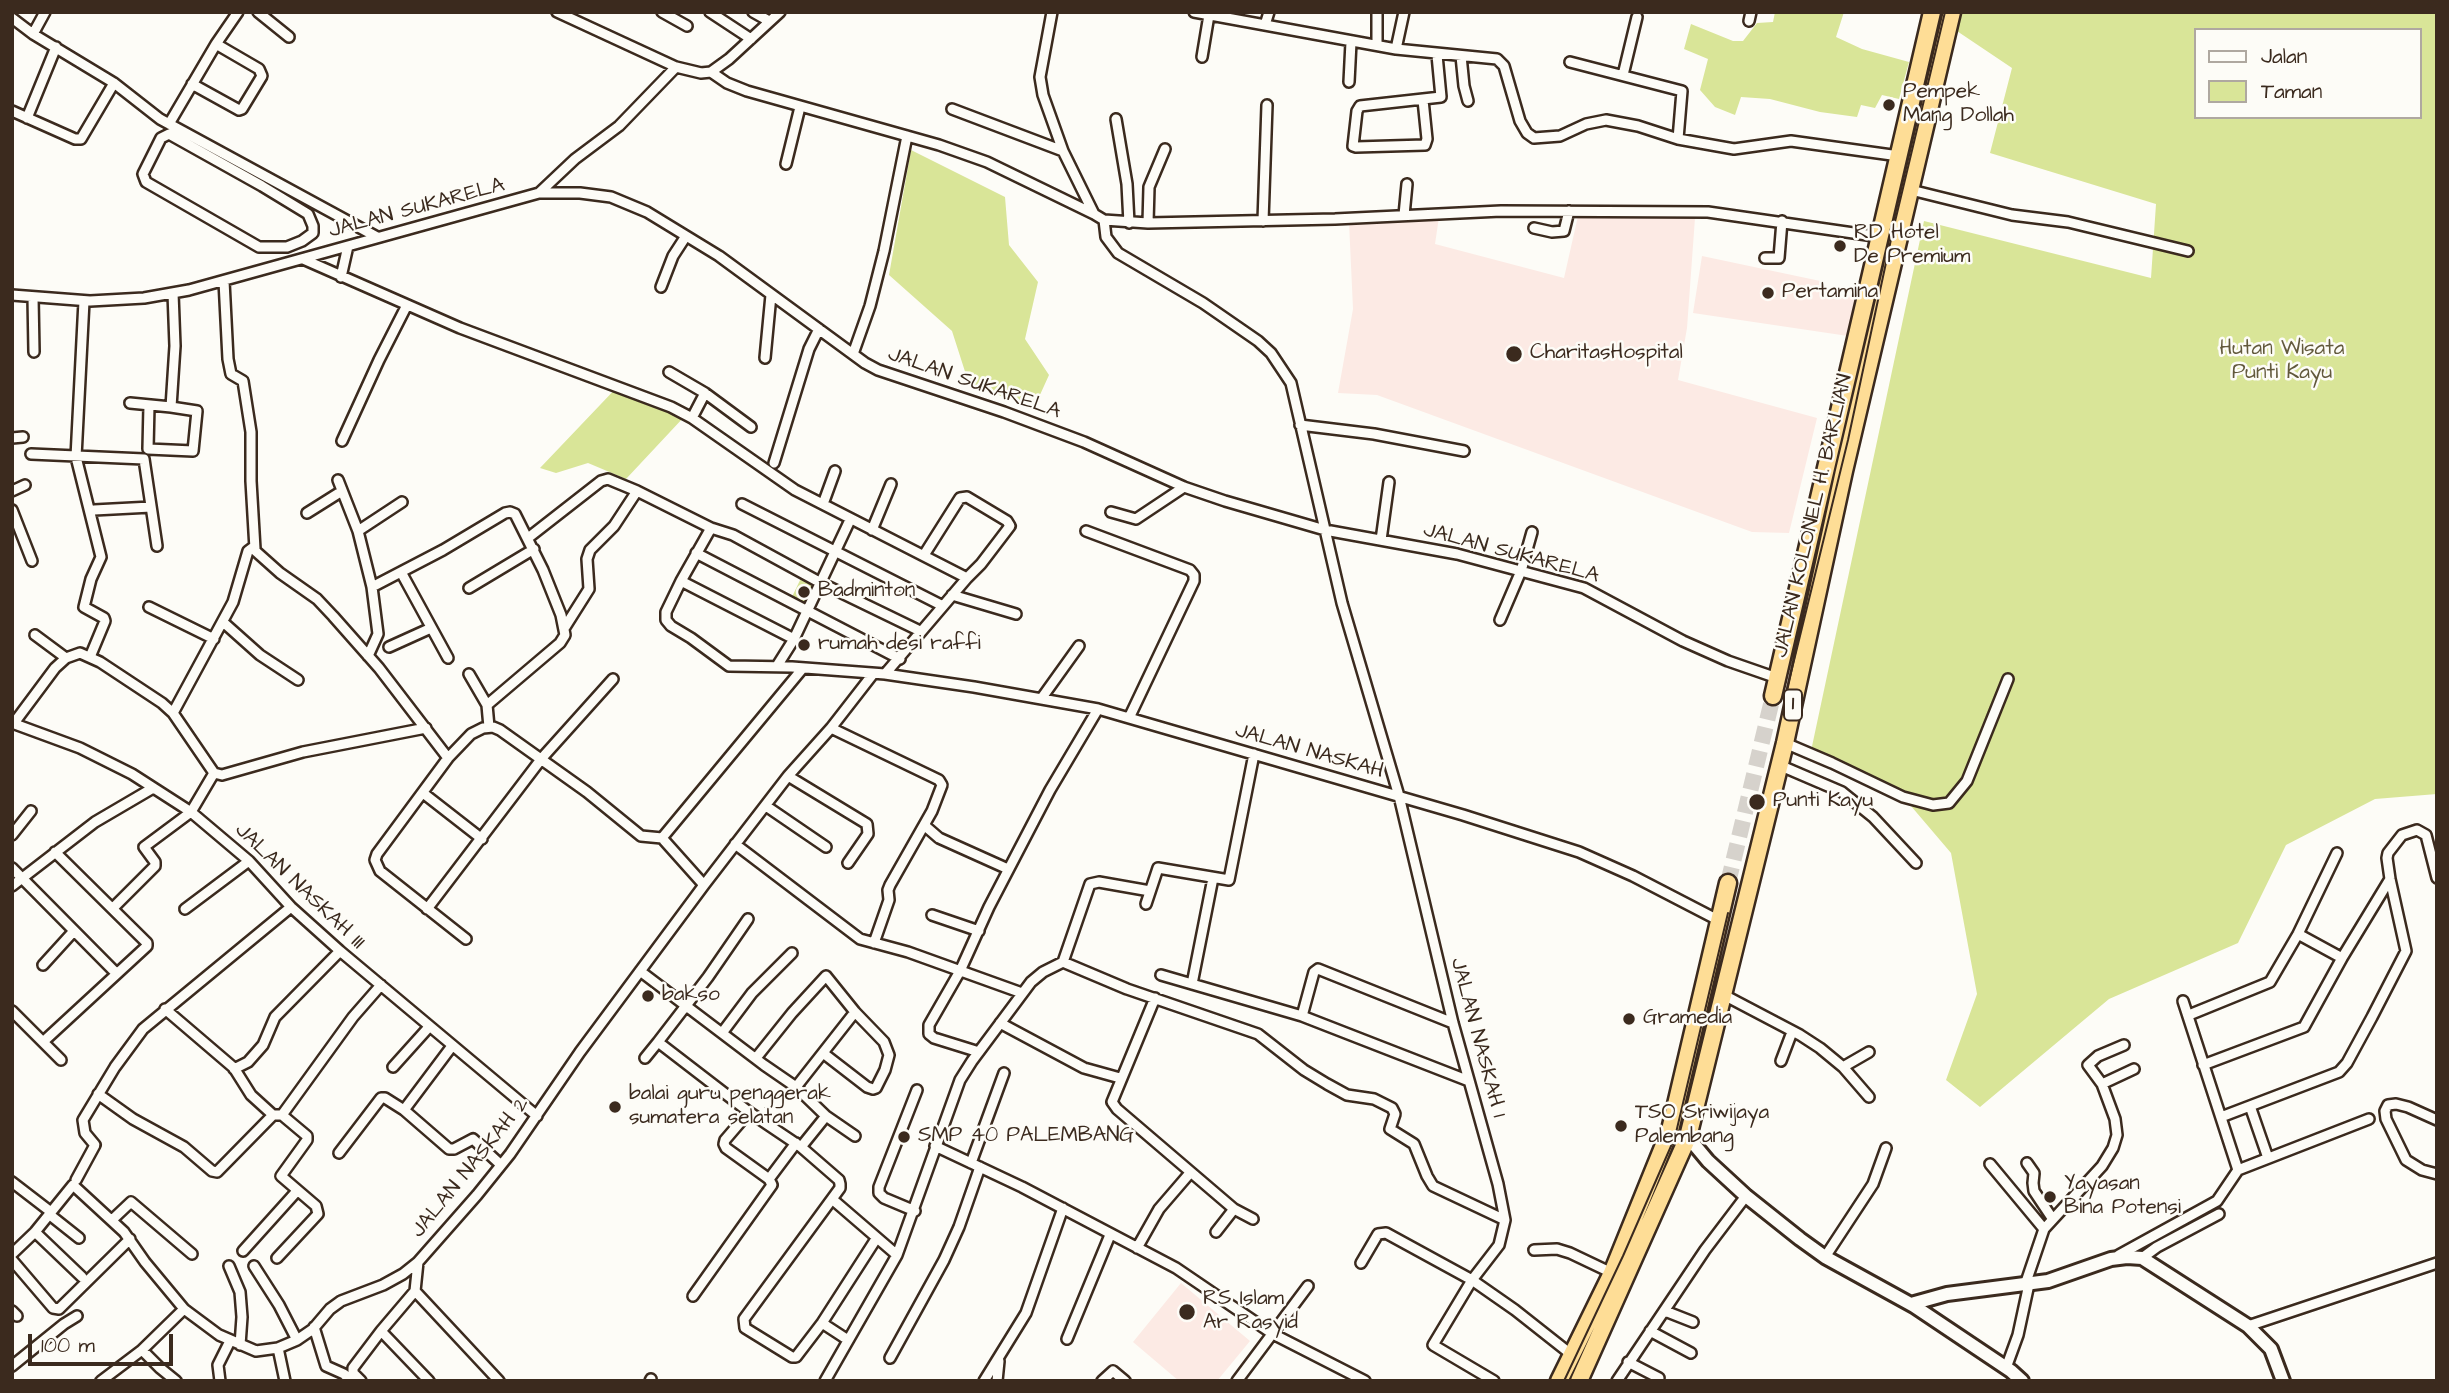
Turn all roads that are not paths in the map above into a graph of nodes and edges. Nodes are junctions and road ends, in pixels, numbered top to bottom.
1 (45, 12) edge
2 (238, 12) edge
3 (258, 12) edge
4 (557, 12) edge
5 (662, 12) edge
6 (710, 12) edge
7 (753, 12) edge
8 (780, 12) edge
9 (1052, 12) edge
10 (1194, 12) edge
11 (1269, 12) edge
12 (1377, 12) edge
13 (1404, 12) edge
14 (1932, 12) edge
15 (1952, 12) edge
16 (1209, 15) junction
17 (1637, 17) dead end
18 (12, 18) edge
19 (769, 22) junction
20 (1265, 25) junction
21 (687, 26) dead end
22 (33, 34) junction
23 (289, 37) dead end
24 (751, 38) junction
25 (1351, 42) junction
26 (216, 44) junction
27 (1377, 45) junction
28 (56, 47) junction
29 (1396, 49) junction
30 (1437, 55) junction
31 (1461, 56) junction
32 (1202, 57) dead end
33 (1570, 62) dead end
34 (676, 67) junction
35 (711, 72) junction
36 (1623, 75) junction
37 (1349, 82) dead end
38 (114, 83) junction
39 (192, 84) junction
40 (1423, 100) junction
41 (1468, 101) dead end
42 (1267, 104) dead end
43 (800, 107) junction
44 (952, 109) dead end
45 (12, 111) edge
46 (27, 118) junction
47 (1116, 119) dead end
48 (169, 124) junction
49 (907, 136) junction
50 (1678, 139) junction
51 (1165, 149) dead end
52 (1063, 151) junction
53 (1899, 156) junction
54 (786, 164) dead end
55 (1406, 184) dead end
56 (1911, 190) junction
57 (539, 193) junction
58 (1569, 211) junction
59 (1094, 214) junction
60 (1404, 215) junction
61 (1104, 220) junction
62 (1263, 220) junction
63 (1782, 221) junction
64 (1129, 223) junction
65 (1148, 223) junction
66 (1534, 228) dead end
67 (686, 236) junction
68 (377, 237) junction
69 (1881, 237) junction
70 (348, 246) junction
71 (281, 249) junction
72 (2188, 251) dead end
73 (1765, 258) dead end
74 (303, 259) junction
75 (285, 264) junction
76 (341, 277) junction
77 (224, 281) junction
78 (662, 287) dead end
79 (173, 293) junction
80 (12, 295) edge
81 (771, 295) junction
82 (33, 297) junction
83 (84, 301) junction
84 (407, 305) junction
85 (819, 329) junction
86 (34, 352) dead end
87 (853, 354) junction
88 (765, 358) dead end
89 (669, 372) dead end
90 (705, 393) junction
91 (130, 403) dead end
92 (149, 405) junction
93 (171, 407) junction
94 (692, 418) junction
95 (1300, 425) junction
96 (751, 427) dead end
97 (23, 437) dead end
98 (12, 438) edge
99 (342, 441) dead end
100 (1464, 452) dead end
101 (31, 454) dead end
102 (79, 457) junction
103 (774, 463) dead end
104 (835, 471) dead end
105 (338, 480) dead end
106 (1388, 482) dead end
107 (891, 484) dead end
108 (25, 485) dead end
109 (1184, 487) junction
110 (12, 491) edge
111 (342, 491) junction
112 (637, 491) junction
113 (402, 502) dead end
114 (742, 504) dead end
115 (823, 504) junction
116 (151, 507) junction
117 (12, 510) edge
118 (94, 510) junction
119 (1111, 512) dead end
120 (307, 513) dead end
121 (850, 520) junction
122 (711, 528) junction
123 (872, 530) junction
124 (1325, 530) junction
125 (358, 531) junction
126 (1086, 531) dead end
127 (1532, 531) dead end
128 (528, 538) junction
129 (24, 540) junction
130 (1381, 540) junction
131 (12, 545) edge
132 (157, 546) dead end
133 (102, 547) dead end
134 (255, 549) junction
135 (534, 549) junction
136 (836, 552) junction
137 (696, 554) junction
138 (924, 555) junction
139 (32, 561) dead end
140 (1521, 571) junction
141 (401, 572) junction
142 (967, 578) junction
143 (681, 581) junction
144 (821, 583) junction
145 (372, 587) junction
146 (469, 588) dead end
147 (952, 595) junction
148 (943, 606) junction
149 (149, 607) dead end
150 (807, 612) junction
151 (1016, 614) dead end
152 (1500, 620) dead end
153 (223, 622) junction
154 (565, 627) junction
155 (431, 628) junction
156 (920, 631) junction
157 (35, 635) dead end
158 (214, 639) junction
159 (794, 639) junction
160 (1079, 646) dead end
161 (388, 648) dead end
162 (368, 656) junction
163 (90, 657) junction
164 (66, 658) junction
165 (448, 658) dead end
166 (900, 659) junction
167 (777, 666) junction
168 (803, 668) junction
169 (469, 674) dead end
170 (873, 674) junction
171 (886, 674) junction
172 (1777, 678) junction
173 (613, 679) dead end
174 (298, 680) dead end
175 (2008, 680) dead end
176 (1773, 696) tunnel mouth
177 (1041, 699) junction
178 (487, 705) junction
179 (1098, 709) junction
180 (173, 713) junction
181 (1129, 718) junction
182 (13, 723) edge
183 (489, 727) junction
184 (426, 728) junction
185 (831, 728) junction
186 (1785, 743) junction
187 (1254, 754) junction
188 (448, 758) junction
189 (542, 758) junction
190 (1779, 765) junction
191 (214, 773) junction
192 (788, 776) junction
193 (153, 788) junction
194 (423, 793) junction
195 (1399, 796) junction
196 (765, 806) junction
197 (31, 811) dead end
198 (191, 812) junction
199 (924, 825) junction
200 (12, 835) edge
201 (662, 838) junction
202 (482, 839) junction
203 (735, 844) junction
204 (826, 847) dead end
205 (55, 852) junction
206 (2337, 853) dead end
207 (1913, 859) dead end
208 (249, 861) junction
209 (848, 863) dead end
210 (12, 868) edge
211 (1009, 869) junction
212 (21, 878) junction
213 (1213, 878) junction
214 (2437, 878) edge
215 (2390, 879) junction
216 (1728, 883) tunnel mouth
217 (704, 885) junction
218 (12, 886) edge
219 (1150, 891) junction
220 (1146, 904) dead end
221 (113, 908) junction
222 (291, 908) junction
223 (185, 909) dead end
224 (427, 909) junction
225 (932, 915) dead end
226 (748, 919) dead end
227 (1718, 920) junction
228 (979, 931) junction
229 (73, 932) junction
230 (2298, 934) junction
231 (466, 939) dead end
232 (874, 943) junction
233 (340, 951) junction
234 (792, 953) dead end
235 (2342, 958) junction
236 (1063, 962) junction
237 (43, 965) dead end
238 (640, 971) junction
239 (960, 971) junction
240 (116, 973) junction
241 (1161, 975) dead end
242 (1192, 984) junction
243 (381, 985) junction
244 (1022, 993) junction
245 (1722, 994) junction
246 (1155, 998) junction
247 (2183, 1001) dead end
248 (685, 1006) junction
249 (165, 1009) junction
250 (12, 1011) edge
251 (855, 1012) junction
252 (2189, 1015) junction
253 (1302, 1016) junction
254 (1000, 1023) junction
255 (1453, 1023) junction
256 (429, 1027) junction
257 (1792, 1032) junction
258 (722, 1033) junction
259 (44, 1041) junction
260 (658, 1042) junction
261 (2124, 1045) dead end
262 (452, 1046) junction
263 (979, 1052) junction
264 (1869, 1052) dead end
265 (823, 1053) junction
266 (645, 1058) dead end
267 (756, 1058) junction
268 (61, 1060) dead end
269 (1781, 1062) dead end
270 (2203, 1065) junction
271 (393, 1067) dead end
272 (1843, 1067) junction
273 (234, 1069) junction
274 (2134, 1069) dead end
275 (1004, 1073) dead end
276 (1120, 1078) junction
277 (1469, 1082) junction
278 (2102, 1084) junction
279 (796, 1087) junction
280 (917, 1090) dead end
281 (98, 1094) junction
282 (1869, 1097) dead end
283 (2250, 1106) junction
284 (404, 1110) junction
285 (750, 1112) junction
286 (277, 1115) junction
287 (537, 1116) junction
288 (827, 1116) junction
289 (2221, 1117) junction
290 (2369, 1119) dead end
291 (2437, 1120) edge
292 (855, 1136) dead end
293 (1688, 1137) junction
294 (798, 1145) junction
295 (935, 1146) junction
296 (1886, 1147) dead end
297 (339, 1153) dead end
298 (2268, 1158) junction
299 (2027, 1163) dead end
300 (1990, 1164) dead end
301 (501, 1165) junction
302 (976, 1165) junction
303 (2238, 1170) junction
304 (1191, 1173) junction
305 (2437, 1174) edge
306 (769, 1179) junction
307 (76, 1180) dead end
308 (12, 1182) edge
309 (297, 1191) junction
310 (1746, 1196) junction
311 (832, 1199) junction
312 (1063, 1209) junction
313 (1234, 1209) junction
314 (915, 1211) junction
315 (51, 1213) junction
316 (2219, 1214) dead end
317 (2052, 1218) junction
318 (113, 1219) junction
319 (1252, 1219) dead end
320 (1505, 1220) junction
321 (2043, 1229) junction
322 (35, 1232) junction
323 (1216, 1232) dead end
324 (1110, 1235) junction
325 (79, 1238) dead end
326 (876, 1239) junction
327 (130, 1240) junction
328 (1137, 1248) junction
329 (1534, 1250) dead end
330 (243, 1251) dead end
331 (192, 1254) dead end
332 (897, 1255) junction
333 (1825, 1256) junction
334 (12, 1257) edge
335 (277, 1258) dead end
336 (2142, 1258) junction
337 (2111, 1259) junction
338 (418, 1262) junction
339 (1362, 1263) dead end
340 (2437, 1264) edge
341 (229, 1266) dead end
342 (254, 1266) dead end
343 (1612, 1273) junction
344 (82, 1278) dead end
345 (1472, 1280) junction
346 (2027, 1284) junction
347 (1308, 1286) dead end
348 (415, 1291) junction
349 (693, 1296) dead end
350 (1910, 1304) junction
351 (184, 1309) junction
352 (1665, 1311) junction
353 (77, 1316) dead end
354 (1693, 1322) dead end
355 (822, 1323) junction
356 (2248, 1326) junction
357 (314, 1327) junction
358 (381, 1331) junction
359 (1650, 1331) junction
360 (1273, 1334) junction
361 (297, 1339) junction
362 (1067, 1339) dead end
363 (848, 1340) junction
364 (235, 1343) junction
365 (278, 1348) junction
366 (142, 1350) junction
367 (1692, 1353) dead end
368 (1572, 1355) junction
369 (890, 1358) dead end
370 (999, 1360) junction
371 (1628, 1362) junction
372 (12, 1366) edge
373 (2006, 1368) junction
374 (1659, 1378) dead end
375 (101, 1381) edge
376 (176, 1381) edge
377 (220, 1381) edge
378 (285, 1381) edge
379 (351, 1381) edge
380 (361, 1381) edge
381 (429, 1381) edge
382 (499, 1381) edge
383 (825, 1381) edge
384 (984, 1381) edge
385 (997, 1381) edge
386 (1102, 1381) edge
387 (1125, 1381) edge
388 (1237, 1381) edge
389 (1365, 1381) edge
390 (1494, 1381) edge
391 (1559, 1381) edge
392 (1579, 1381) edge
393 (1617, 1381) edge
394 (2022, 1381) edge
395 (2283, 1381) edge

1 - 22 street
2 - 26 street
3 - 23 street
4 - 34 street
5 - 21 street
6 - 24 street
7 - 19 street
8 - 19 street
9 - 52 street
10 - 16 street
11 - 20 street
12 - 27 street
13 - 29 street
14 - 53 highway, JALAN KOLONEL H. BARLIAN / 1
15 - 56 highway, JALAN KOLONEL H. BARLIAN / 1
16 - 20 street
16 - 32 street
17 - 36 street
18 - 22 street
19 - 24 street
20 - 25 street
22 - 28 street
24 - 35 street
25 - 27 street
25 - 37 street
26 - 39 street
26 - 39 street
27 - 29 street
28 - 38 street
28 - 46 street
29 - 30 street
30 - 31 street
30 - 40 street
31 - 41 street
31 - 50 street
33 - 36 street
34 - 35 street
34 - 57 street
35 - 43 street
36 - 50 street
38 - 46 street
38 - 48 street
39 - 48 street
40 - 40 street
42 - 62 street
43 - 49 street
43 - 54 street
44 - 52 street
45 - 46 street
47 - 64 street
48 - 68 street
49 - 59 street
49 - 87 street
50 - 53 street
51 - 65 street
52 - 59 street
53 - 69 highway, JALAN KOLONEL H. BARLIAN / 1
55 - 60 street
56 - 72 street
56 - 186 highway, JALAN KOLONEL H. BARLIAN / 1
57 - 67 street, JALAN SUKARELA
57 - 68 street, JALAN SUKARELA
58 - 60 street
58 - 63 street
58 - 66 street
59 - 61 street
60 - 62 street
61 - 64 street
61 - 95 street, JALAN NASKAH 1
62 - 65 street
63 - 69 street
63 - 73 street
64 - 65 street
67 - 78 street
67 - 81 street, JALAN SUKARELA
68 - 70 street, JALAN SUKARELA
69 - 172 highway, JALAN KOLONEL H. BARLIAN / 1
70 - 74 street, JALAN SUKARELA
70 - 76 street
71 - 71 street
71 - 75 street
74 - 75 street, JALAN SUKARELA
74 - 76 street
75 - 77 street, JALAN SUKARELA
76 - 84 street
77 - 79 street, JALAN SUKARELA
77 - 134 street
79 - 83 street, JALAN SUKARELA
79 - 93 street
80 - 82 street, JALAN SUKARELA
81 - 85 street, JALAN SUKARELA
81 - 88 street
82 - 83 street, JALAN SUKARELA
82 - 86 street
83 - 102 street
84 - 94 street
84 - 99 street
85 - 87 street, JALAN SUKARELA
85 - 103 street
87 - 109 street, JALAN SUKARELA
89 - 90 street
90 - 94 street
90 - 96 street
91 - 92 street
92 - 93 street
92 - 93 street
94 - 115 street
95 - 100 street
95 - 124 street, JALAN NASKAH 1
97 - 98 street
101 - 102 street
102 - 116 street
102 - 118 street
102 - 163 street
104 - 115 street
105 - 111 street
106 - 130 street
107 - 123 street
108 - 110 street
109 - 119 street
109 - 124 street, JALAN SUKARELA
111 - 120 street
111 - 125 street
112 - 122 street
112 - 128 street
112 - 154 street
113 - 125 street
114 - 136 street
115 - 121 street
116 - 118 street
116 - 132 street
117 - 129 street
118 - 133 street
121 - 123 street
121 - 136 street
122 - 137 street, JALAN NASKAH
122 - 144 street
123 - 138 street
124 - 130 street, JALAN SUKARELA
124 - 195 street, JALAN NASKAH 1
125 - 145 street
126 - 181 street
127 - 140 street
128 - 135 street
128 - 141 street
129 - 131 street
129 - 139 street
130 - 140 street, JALAN SUKARELA
134 - 153 street
134 - 162 street
135 - 146 street
135 - 154 street
136 - 144 street
136 - 148 street
137 - 143 street, JALAN NASKAH
137 - 150 street
138 - 142 street
138 - 142 street
140 - 152 street
140 - 172 street, JALAN SUKARELA
141 - 145 street
141 - 155 street
142 - 147 street
143 - 159 street
143 - 167 street, JALAN NASKAH
144 - 150 street
144 - 156 street
145 - 162 street
147 - 148 street
147 - 151 street
148 - 156 street
149 - 158 street
150 - 159 street
150 - 166 street
153 - 158 street
153 - 174 street
154 - 178 street
155 - 161 street
155 - 165 street
156 - 166 street
157 - 164 street
158 - 180 street
159 - 167 street
160 - 177 street
162 - 184 street
163 - 164 street
163 - 180 street
164 - 182 street
166 - 171 street
167 - 168 street, JALAN NASKAH
168 - 170 street, JALAN NASKAH
168 - 201 street
169 - 178 street
170 - 171 street, JALAN NASKAH
170 - 185 street, JALAN NASKAH 2
171 - 177 street, JALAN NASKAH
172 - 176 highway, JALAN KOLONEL H. BARLIAN / 1
173 - 189 street
175 - 186 street
177 - 179 street, JALAN NASKAH
178 - 183 street
179 - 181 street, JALAN NASKAH
179 - 211 street
180 - 191 street
181 - 187 street, JALAN NASKAH
182 - 193 street, JALAN NASKAH III
183 - 188 street
183 - 189 street
184 - 188 street
184 - 191 street
185 - 192 street, JALAN NASKAH 2
185 - 199 street
186 - 190 highway, JALAN KOLONEL H. BARLIAN / 1
187 - 195 street, JALAN NASKAH
187 - 213 street
188 - 194 street
189 - 201 street
189 - 202 street
190 - 207 street
190 - 245 highway, JALAN KOLONEL H. BARLIAN / 1
191 - 198 street
192 - 196 street, JALAN NASKAH 2
192 - 209 street
193 - 198 street, JALAN NASKAH III
193 - 205 street
194 - 202 street
194 - 224 street
195 - 227 street, JALAN NASKAH
195 - 255 street, JALAN NASKAH 1
196 - 203 street, JALAN NASKAH 2
196 - 204 street
197 - 200 street
198 - 208 street, JALAN NASKAH III
198 - 221 street
199 - 211 street
199 - 232 street
201 - 217 street
202 - 224 street
203 - 217 street, JALAN NASKAH 2
203 - 232 street
205 - 212 street
205 - 221 street
206 - 230 street
208 - 222 street, JALAN NASKAH III
208 - 223 street
210 - 212 street
211 - 228 street
212 - 218 street
212 - 229 street
213 - 219 street
213 - 242 street
214 - 215 street
215 - 235 street
215 - 283 street
216 - 227 highway
217 - 238 street, JALAN NASKAH 2
219 - 220 street
219 - 236 street
221 - 240 street
222 - 233 street, JALAN NASKAH III
222 - 249 street
224 - 231 street
225 - 228 street
226 - 248 street
227 - 343 highway
228 - 239 street
229 - 237 street
229 - 240 street
230 - 235 street
230 - 252 street
232 - 239 street
233 - 243 street, JALAN NASKAH III
233 - 273 street
234 - 258 street
235 - 270 street
236 - 244 street
236 - 246 street
238 - 248 street
238 - 287 street, JALAN NASKAH 2
239 - 244 street
239 - 263 street
240 - 259 street
241 - 242 street
242 - 253 street
243 - 256 street, JALAN NASKAH III
243 - 286 street
244 - 254 street
245 - 257 street
245 - 293 highway, JALAN KOLONEL H. BARLIAN / 1
246 - 276 street
246 - 320 street
247 - 252 street
248 - 258 street
248 - 260 street
249 - 273 street
249 - 281 street
250 - 259 street
251 - 265 street
251 - 265 street
251 - 267 street
252 - 270 street
253 - 255 street
253 - 277 street
254 - 263 street
254 - 276 street
255 - 277 street, JALAN NASKAH 1
256 - 262 street, JALAN NASKAH III
256 - 271 street
257 - 269 street
257 - 272 street
258 - 267 street
259 - 268 street
260 - 266 street
260 - 285 street
261 - 278 street
262 - 284 street
262 - 287 street, JALAN NASKAH III
263 - 295 street
264 - 272 street
265 - 279 street
267 - 279 street
270 - 289 street
272 - 282 street
273 - 286 street
274 - 278 street
275 - 302 street
276 - 304 street
277 - 320 street, JALAN NASKAH 1
278 - 317 street
279 - 288 street
280 - 314 street
281 - 286 street
281 - 307 street
283 - 289 street
283 - 298 street
284 - 297 street
284 - 301 street
285 - 294 street
285 - 306 street
286 - 309 street
287 - 301 street, JALAN NASKAH 2
288 - 292 street
288 - 294 street
289 - 303 street
290 - 298 street
291 - 305 street
293 - 310 street
293 - 392 highway, JALAN KOLONEL H. BARLIAN / 1
294 - 306 street
294 - 311 street
295 - 302 street
295 - 314 street
296 - 333 street
298 - 303 street
299 - 317 street
300 - 321 street
301 - 338 street, JALAN NASKAH 2
302 - 312 street
302 - 369 street
303 - 337 street
304 - 313 street
304 - 328 street
306 - 349 street
308 - 315 street
309 - 330 street
309 - 335 street
310 - 333 street
310 - 352 street
311 - 326 street
311 - 355 street
312 - 324 street
312 - 370 street
313 - 319 street
313 - 323 street
314 - 332 street
315 - 318 street, JALAN NASKAH 2
315 - 322 street, JALAN NASKAH 2
315 - 325 street
316 - 336 street
317 - 321 street
318 - 327 street, JALAN NASKAH 2
318 - 331 street
320 - 345 street
321 - 346 street
322 - 334 street, JALAN NASKAH 2
322 - 344 street
324 - 328 street
324 - 362 street
326 - 332 street
326 - 355 street
327 - 334 street
327 - 351 street, JALAN NASKAH 2
328 - 360 street
329 - 343 street
332 - 363 street
333 - 350 street
336 - 337 street
336 - 356 street
337 - 346 street
338 - 348 street
338 - 357 street, JALAN NASKAH 2
339 - 345 street
340 - 356 street
341 - 364 street
342 - 361 street
343 - 368 highway
345 - 368 street
345 - 390 street
346 - 350 street
346 - 373 street
347 - 360 street
348 - 358 street
348 - 382 street
350 - 373 street
351 - 364 street, JALAN NASKAH 2
351 - 366 street
352 - 354 street
352 - 359 street
353 - 372 street
355 - 363 street
356 - 395 street
357 - 361 street, JALAN NASKAH 2
357 - 379 street
358 - 380 street
358 - 381 street
359 - 367 street
359 - 371 street
360 - 388 street
360 - 389 street
361 - 365 street, JALAN NASKAH 2
363 - 383 street
364 - 365 street, JALAN NASKAH 2
364 - 377 street
365 - 378 street
366 - 375 street
366 - 376 street
368 - 391 highway
370 - 384 street
370 - 385 street
371 - 374 street
371 - 393 street
373 - 394 street
386 - 387 street

